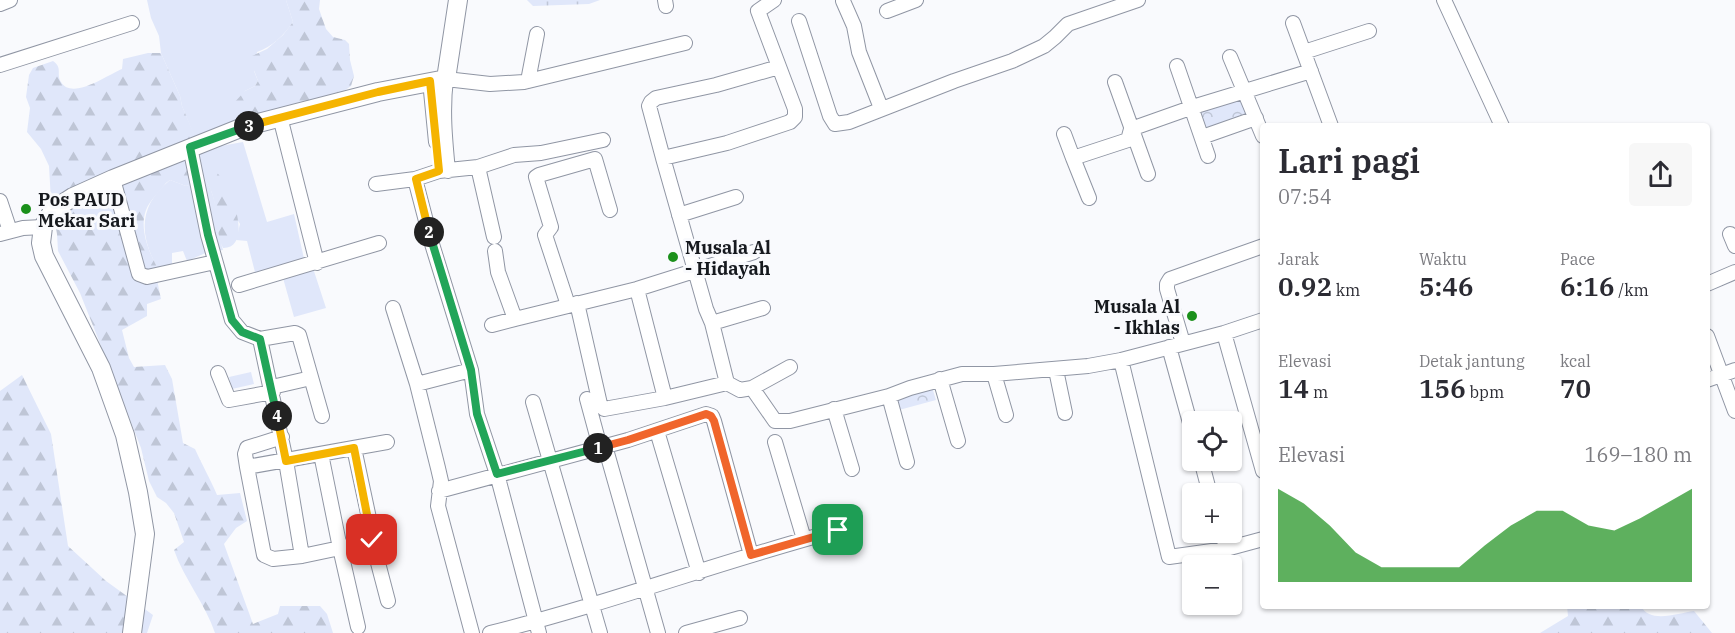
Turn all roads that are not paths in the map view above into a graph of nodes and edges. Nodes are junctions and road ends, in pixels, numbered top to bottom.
1 (10, 0) edge
2 (458, 0) edge
3 (774, 0) edge
4 (916, 0) edge
5 (1138, 0) edge
6 (1444, 0) edge
7 (843, 1) edge
8 (0, 4) edge
9 (1110, 4) edge
10 (756, 6) edge
11 (887, 11) dead end
12 (799, 21) dead end
13 (132, 23) dead end
14 (1293, 23) dead end
15 (1370, 31) dead end
16 (537, 34) dead end
17 (685, 43) dead end
18 (1304, 52) junction
19 (1230, 57) dead end
20 (0, 64) edge
21 (1177, 66) dead end
22 (779, 67) junction
23 (1311, 71) junction
24 (438, 80) junction
25 (528, 81) junction
26 (1115, 82) dead end
27 (1245, 92) junction
28 (881, 108) junction
29 (1191, 108) junction
30 (280, 117) junction
31 (1256, 118) junction
32 (1329, 123) edge
33 (1501, 123) edge
34 (1260, 128) edge
35 (1131, 129) junction
36 (1064, 134) dead end
37 (1202, 137) junction
38 (603, 140) dead end
39 (190, 147) junction
40 (1208, 156) dead end
41 (663, 158) junction
42 (1073, 158) junction
43 (478, 167) junction
44 (444, 171) junction
45 (1148, 174) dead end
46 (112, 179) junction
47 (416, 179) junction
48 (376, 184) dead end
49 (736, 196) dead end
50 (1089, 198) dead end
51 (0, 201) edge
52 (610, 210) dead end
53 (679, 215) junction
54 (43, 227) junction
55 (5, 233) edge
56 (379, 243) dead end
57 (1260, 247) edge
58 (754, 252) dead end
59 (215, 262) junction
60 (317, 263) junction
61 (696, 270) junction
62 (1735, 272) edge
63 (1710, 283) edge
64 (239, 285) dead end
65 (637, 289) junction
66 (572, 304) junction
67 (393, 308) dead end
68 (763, 308) dead end
69 (515, 319) junction
70 (1260, 321) edge
71 (712, 323) junction
72 (492, 325) dead end
73 (1224, 333) junction
74 (260, 339) junction
75 (1184, 343) junction
76 (1710, 344) edge
77 (1169, 347) junction
78 (1121, 360) junction
79 (790, 367) dead end
80 (471, 370) junction
81 (1056, 370) junction
82 (1735, 370) edge
83 (218, 372) dead end
84 (994, 374) junction
85 (1721, 374) junction
86 (311, 378) junction
87 (940, 379) junction
88 (1710, 379) edge
89 (727, 383) junction
90 (417, 384) junction
91 (752, 388) junction
92 (272, 390) junction
93 (889, 396) junction
94 (665, 398) junction
95 (587, 399) dead end
96 (533, 402) dead end
97 (834, 409) junction
98 (1187, 411) edge
99 (1735, 411) edge
100 (1065, 413) dead end
101 (1006, 415) dead end
102 (322, 416) dead end
103 (657, 431) junction
104 (282, 437) junction
105 (958, 441) dead end
106 (387, 442) dead end
107 (776, 442) dead end
108 (603, 446) junction
109 (354, 448) junction
110 (321, 454) junction
111 (1260, 460) edge
112 (286, 461) junction
113 (551, 461) junction
114 (908, 462) dead end
115 (247, 467) junction
116 (852, 470) dead end
117 (497, 474) junction
118 (439, 491) junction
119 (838, 530) dead end
120 (804, 539) junction
121 (372, 540) junction
122 (1260, 540) edge
123 (1225, 543) edge
124 (339, 548) junction
125 (1226, 549) junction
126 (751, 555) junction
127 (302, 556) junction
128 (699, 573) junction
129 (646, 589) junction
130 (388, 601) dead end
131 (591, 606) junction
132 (740, 618) dead end
133 (358, 627) dead end
134 (537, 627) edge
135 (723, 628) edge
136 (132, 633) edge
137 (472, 633) edge
138 (490, 633) edge
139 (600, 633) edge
140 (658, 633) edge
141 (686, 633) edge

1 - 8 street
2 - 24 street
3 - 10 street
4 - 11 street
5 - 9 street
6 - 33 street
7 - 28 street
9 - 28 street
10 - 22 street
12 - 28 street
13 - 20 street
14 - 18 street
15 - 18 street
16 - 25 street
17 - 25 street
18 - 23 street
19 - 27 street
21 - 29 street
22 - 41 street
22 - 41 street
23 - 27 street
23 - 32 street
24 - 25 street
24 - 30 street
24 - 44 street
26 - 35 street
27 - 29 street
27 - 31 street
29 - 35 street
29 - 37 street
30 - 39 street
30 - 60 street
31 - 34 street
31 - 37 street
35 - 42 street
35 - 45 street
36 - 42 street
37 - 40 street
38 - 43 street
39 - 46 street
39 - 59 street
41 - 53 street
42 - 50 street
43 - 44 street
43 - 69 street
44 - 47 street
46 - 54 street
46 - 59 street
47 - 48 street
47 - 80 street
49 - 53 street
51 - 55 street
52 - 66 street
53 - 61 street
54 - 55 street
54 - 136 street
56 - 60 street
57 - 75 street
58 - 61 street
59 - 74 street
60 - 64 street
61 - 65 street
61 - 71 street
62 - 63 street
65 - 66 street
65 - 94 street
66 - 69 street
66 - 94 street
67 - 90 street
68 - 71 street
69 - 72 street
70 - 73 street
71 - 89 street
73 - 75 street
73 - 111 street
74 - 86 street
74 - 92 street
75 - 77 street
76 - 85 street
77 - 78 street
77 - 98 street
78 - 81 street
78 - 125 street
79 - 91 street
80 - 90 street
80 - 117 street
81 - 84 street
81 - 100 street
82 - 85 street
83 - 92 street
84 - 87 street
84 - 101 street
85 - 88 street
85 - 99 street
86 - 92 street
86 - 102 street
87 - 93 street
87 - 105 street
89 - 91 street
89 - 94 street
90 - 118 street
91 - 97 street
92 - 104 street
93 - 97 street
93 - 114 street
95 - 108 street
96 - 113 street
97 - 116 street
103 - 108 street
103 - 126 street
103 - 128 street
104 - 112 street
104 - 115 street
106 - 109 street
107 - 120 street
108 - 113 street
108 - 129 street
109 - 110 street
109 - 121 street
110 - 112 street
110 - 124 street
112 - 115 street
112 - 127 street
113 - 117 street
113 - 131 street
115 - 127 street
117 - 118 street
117 - 134 street
118 - 137 street
119 - 120 street
120 - 126 street
121 - 124 street
121 - 130 street
122 - 125 street
123 - 125 street
124 - 127 street
124 - 133 street
126 - 128 street
128 - 129 street
129 - 131 street
129 - 140 street
131 - 134 street
131 - 139 street
132 - 135 street
134 - 138 street
135 - 141 street

